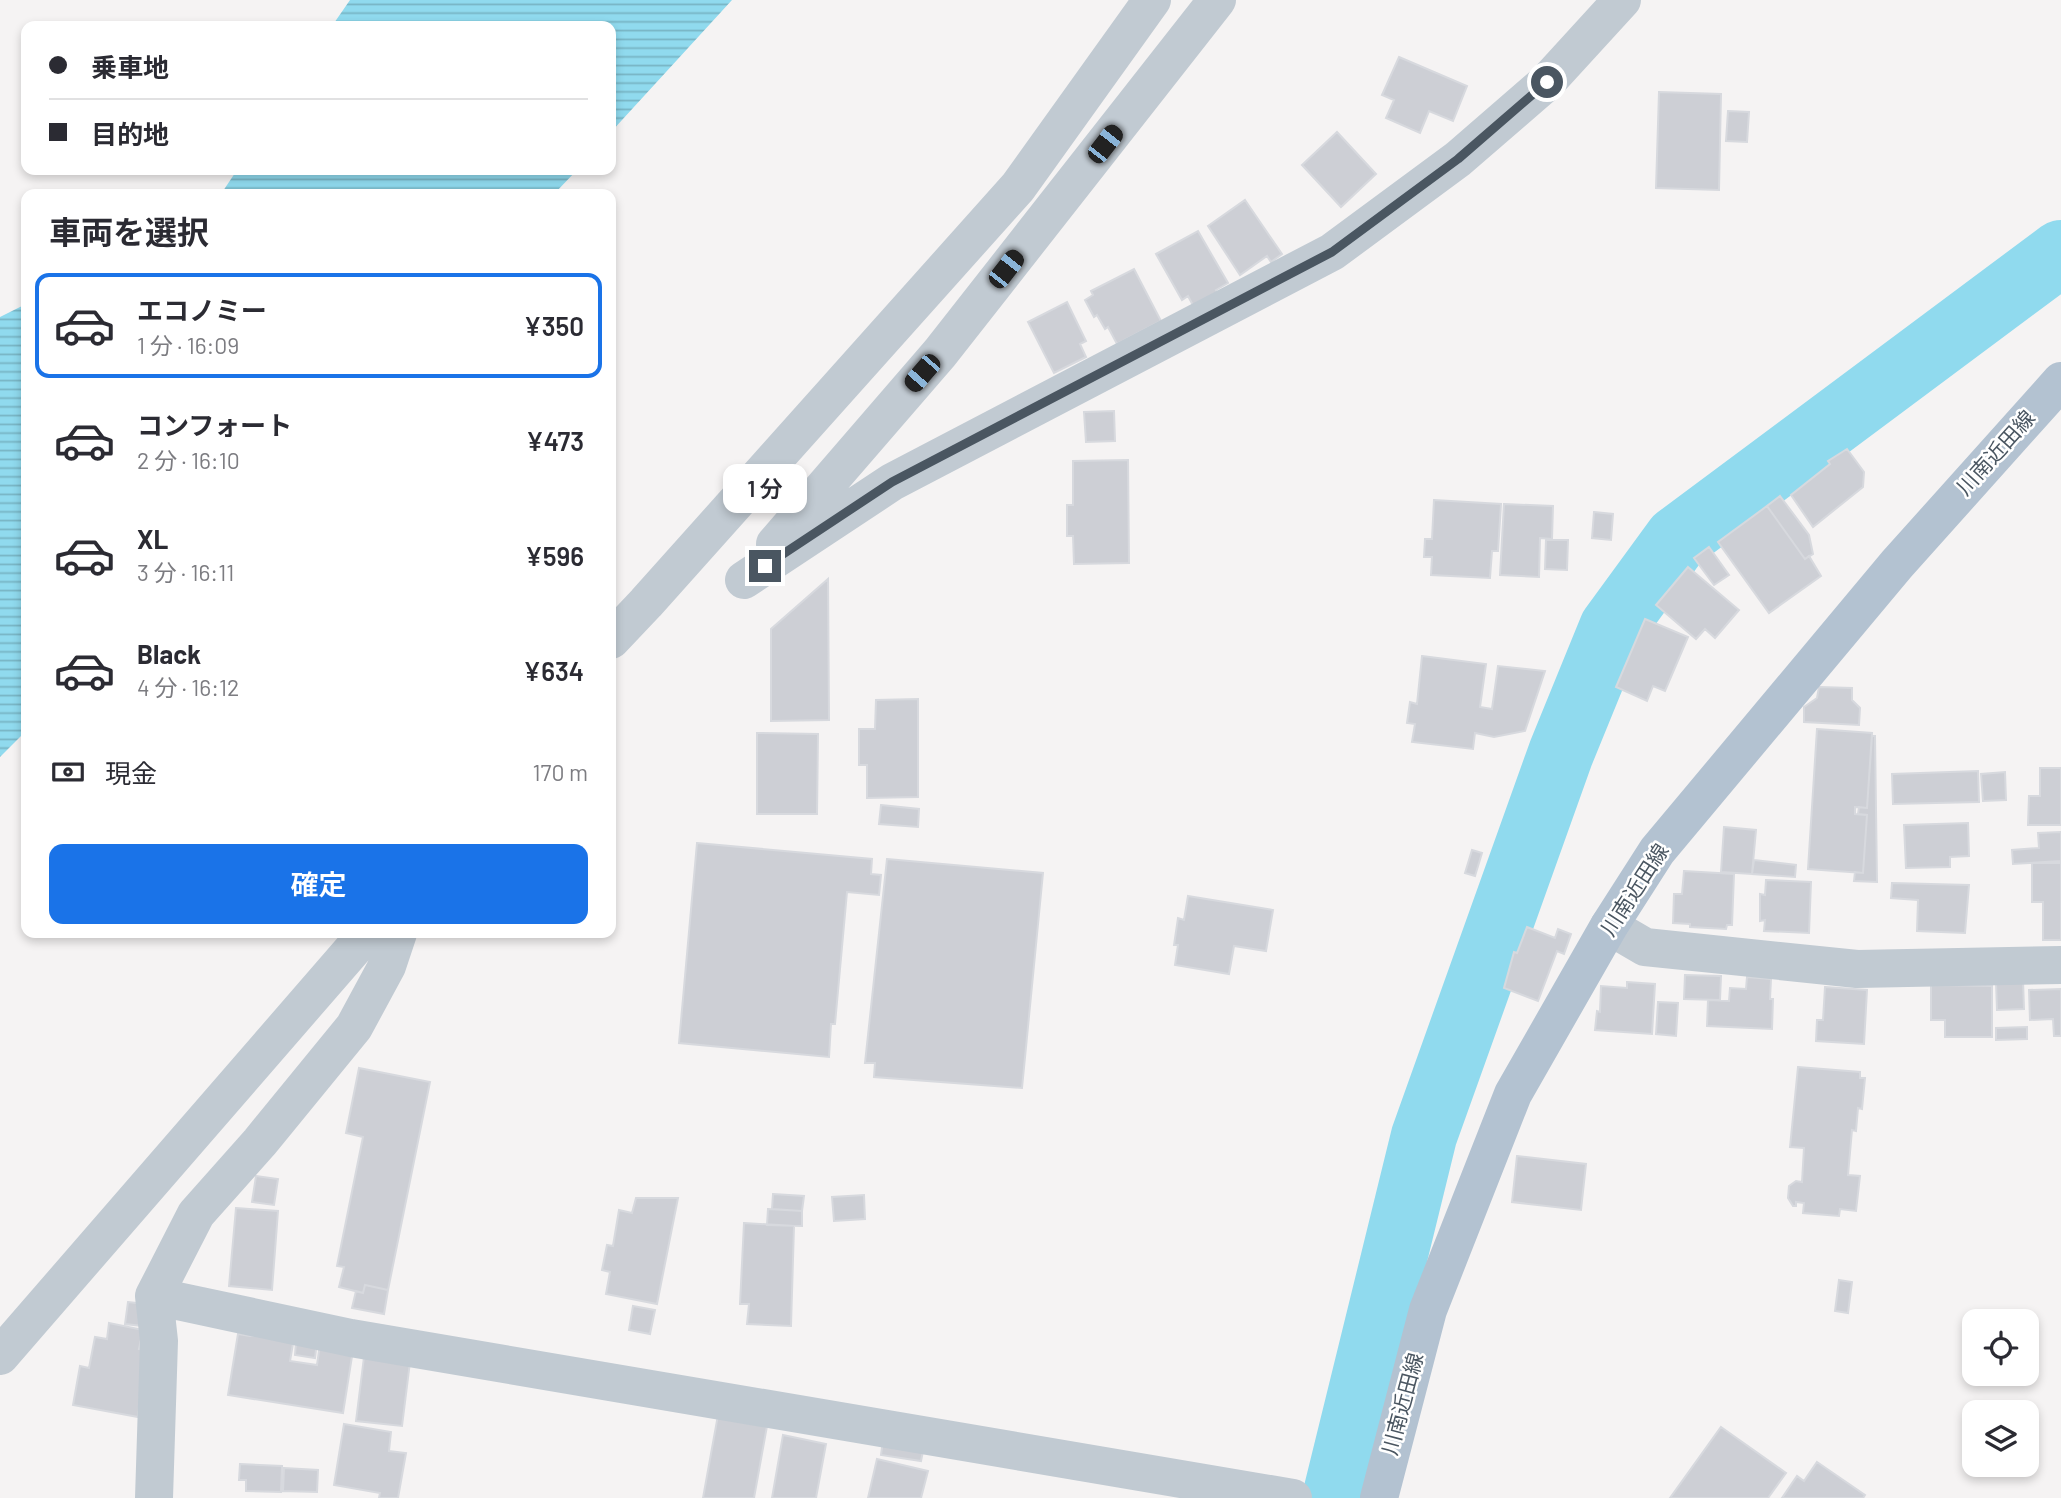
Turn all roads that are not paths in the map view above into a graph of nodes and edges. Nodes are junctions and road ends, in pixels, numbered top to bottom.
1 (1152, 0) edge
2 (1217, 0) edge
3 (1622, 0) edge
4 (2061, 381) edge
5 (616, 635) edge
6 (1609, 926) junction
7 (364, 938) edge
8 (396, 938) edge
9 (2061, 965) edge
10 (153, 1296) junction
11 (0, 1356) edge
12 (154, 1498) edge
13 (1293, 1498) edge
14 (1379, 1498) edge

1 - 5 street
2 - 3 street
4 - 6 main road, 川南近田線
6 - 9 street
6 - 14 main road, 川南近田線
7 - 11 street
8 - 10 street
10 - 12 street
10 - 13 street

